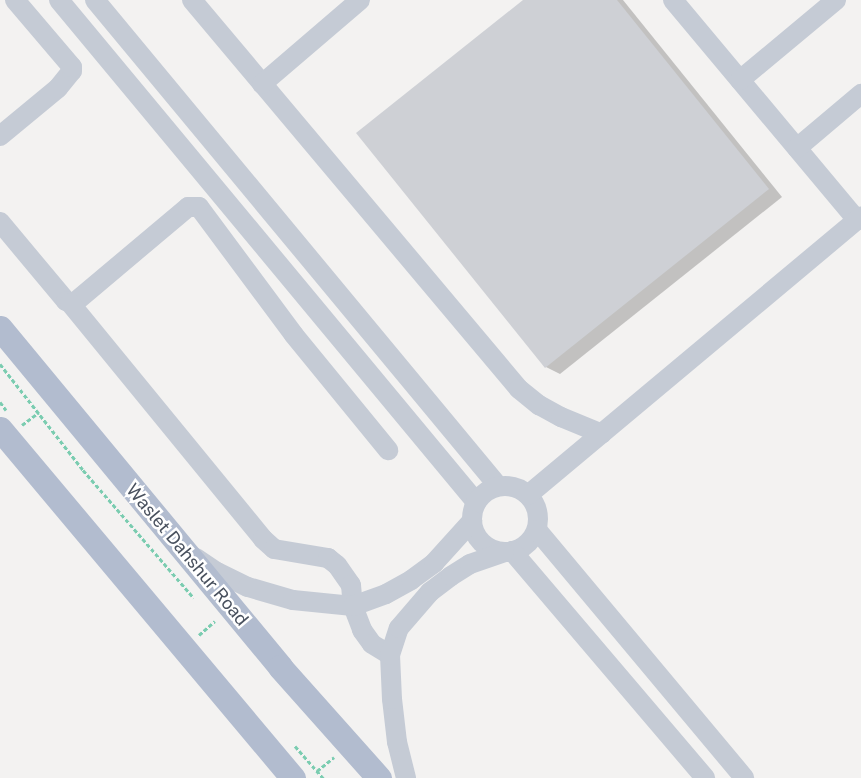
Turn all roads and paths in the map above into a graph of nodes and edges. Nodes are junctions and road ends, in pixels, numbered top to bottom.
1 (14, 0) edge
2 (59, 0) edge
3 (95, 0) edge
4 (192, 0) edge
5 (360, 0) edge
6 (673, 0) edge
7 (836, 0) edge
8 (740, 80) junction
9 (262, 84) junction
10 (861, 94) edge
11 (0, 136) edge
12 (797, 148) junction
13 (859, 218) edge
14 (0, 222) edge
15 (70, 304) junction
16 (0, 328) edge
17 (39, 412) dead end
18 (10, 428) edge
19 (602, 434) junction
20 (388, 450) dead end
21 (498, 486) junction
22 (528, 495) junction
23 (474, 512) junction
24 (537, 530) junction
25 (183, 550) junction
26 (508, 552) junction
27 (353, 606) junction
28 (215, 621) dead end
29 (199, 635) dead end
30 (390, 655) junction
31 (661, 679) junction
32 (638, 698) junction
33 (334, 757) dead end
34 (317, 772) dead end
35 (293, 778) edge
36 (379, 778) edge
37 (406, 778) edge
38 (706, 778) edge
39 (744, 778) edge

1 - 11 street
2 - 23 street
3 - 21 street
4 - 9 street
5 - 9 street
6 - 8 street
7 - 8 street
8 - 12 street
9 - 19 street
10 - 12 street
12 - 13 street
13 - 19 street
14 - 15 street
15 - 20 street
15 - 27 street
16 - 25 main road, Waslet Dahshur Road
17 - 18 path
18 - 35 main road
19 - 22 street
21 - 22 street
21 - 23 street
22 - 24 street
23 - 26 street
23 - 27 street
24 - 26 street
24 - 31 street
25 - 27 street
25 - 36 main road, Waslet Dahshur Road
26 - 30 street
26 - 32 street
27 - 30 street
28 - 29 path
30 - 37 street
31 - 32 street
31 - 39 street
32 - 38 street
33 - 34 path

